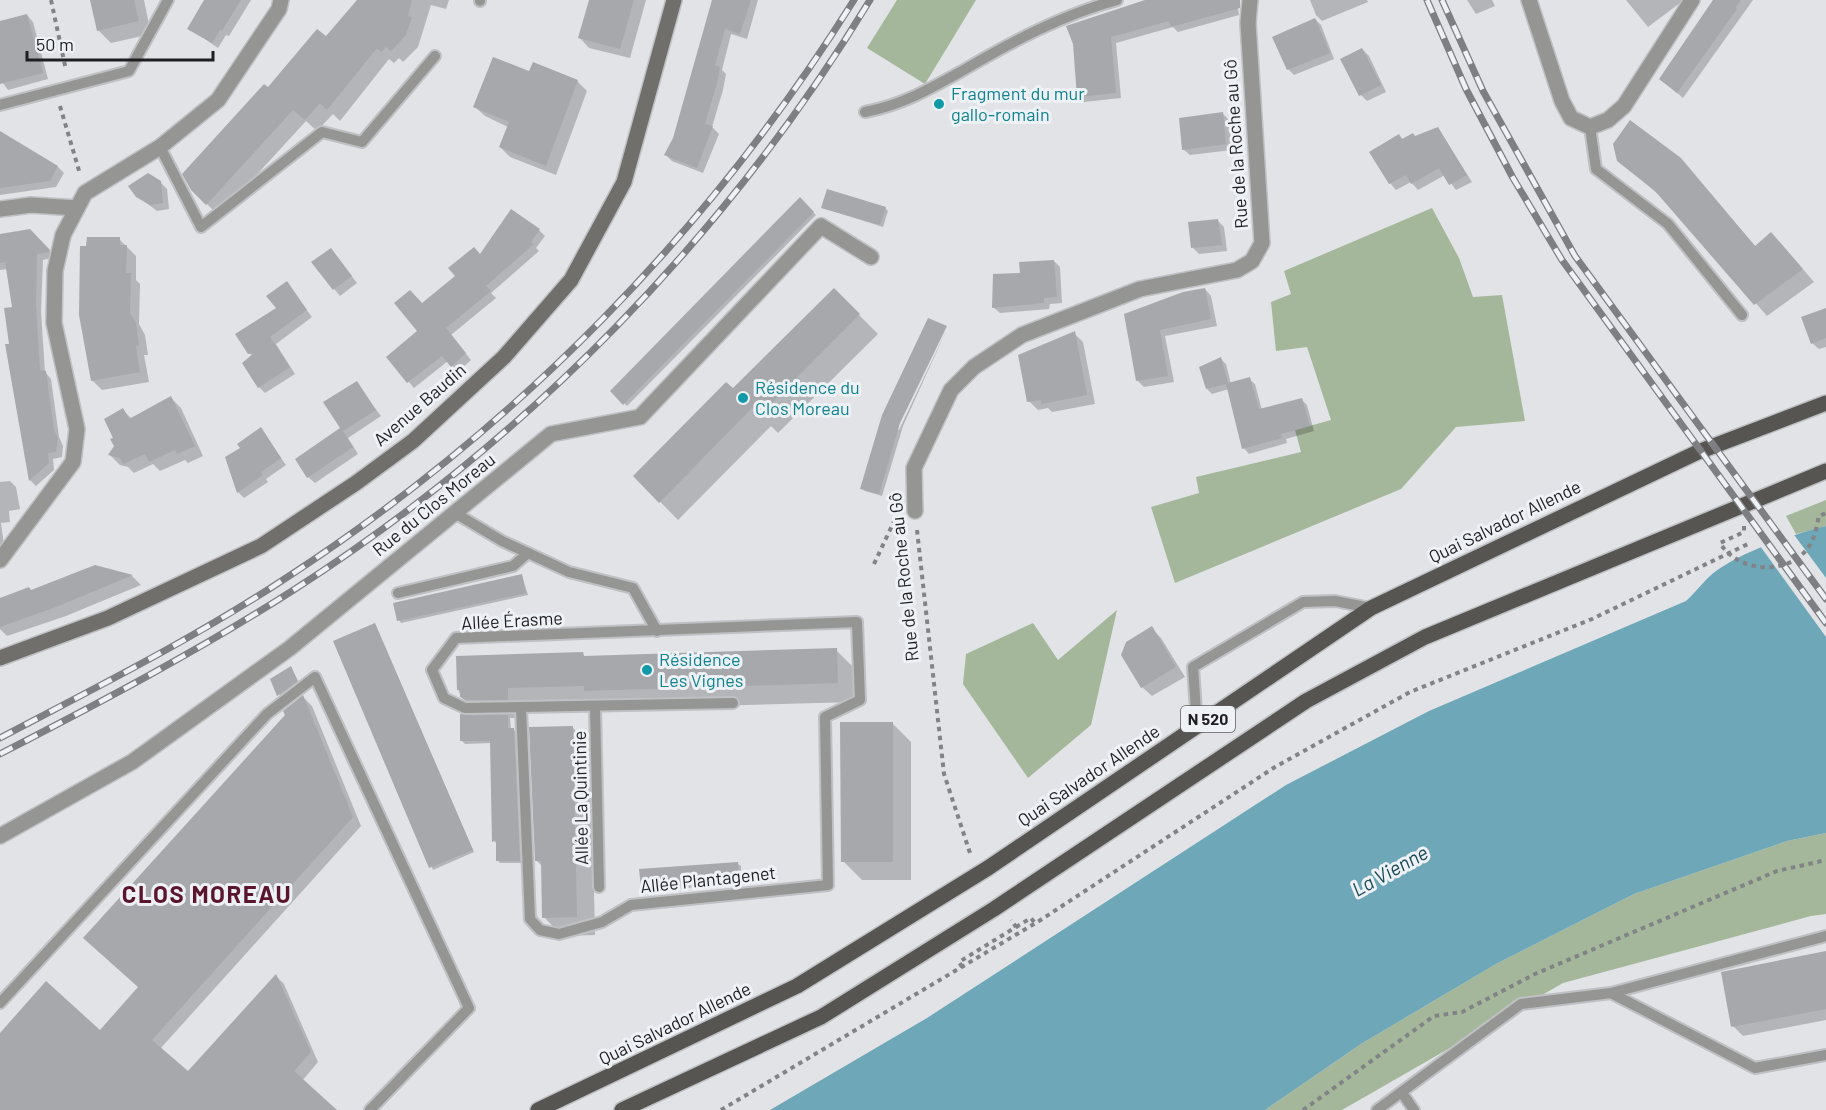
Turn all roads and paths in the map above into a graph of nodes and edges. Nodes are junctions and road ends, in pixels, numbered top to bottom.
1 (51, 0) edge
2 (168, 0) edge
3 (281, 0) edge
4 (674, 0) edge
5 (1117, 0) edge
6 (1250, 0) edge
7 (1528, 0) edge
8 (1692, 0) edge
9 (1092, 3) edge
10 (435, 56) dead end
11 (70, 87) junction
12 (56, 91) junction
13 (0, 105) edge
14 (865, 112) dead end
15 (1590, 127) junction
16 (160, 147) junction
17 (85, 194) junction
18 (77, 208) junction
19 (0, 209) edge
20 (871, 257) dead end
21 (1742, 315) dead end
22 (1826, 403) edge
23 (1826, 471) edge
24 (915, 511) junction
25 (454, 513) junction
26 (1826, 513) edge
27 (1742, 527) dead end
28 (1750, 543) dead end
29 (1725, 552) junction
30 (528, 553) junction
31 (0, 560) edge
32 (874, 564) dead end
33 (398, 593) dead end
34 (1371, 608) junction
35 (857, 622) joint
36 (657, 632) junction
37 (0, 658) edge
38 (733, 703) dead end
39 (596, 707) junction
40 (521, 708) junction
41 (1197, 726) junction
42 (0, 836) edge
43 (971, 857) dead end
44 (1826, 860) edge
45 (599, 887) dead end
46 (1010, 919) dead end
47 (1035, 923) junction
48 (1016, 927) junction
49 (1826, 936) edge
50 (962, 966) junction
51 (1611, 993) junction
52 (0, 1003) edge
53 (1826, 1055) edge
54 (1402, 1093) junction
55 (370, 1110) edge
56 (538, 1110) edge
57 (622, 1110) edge
58 (721, 1110) edge
59 (1303, 1110) edge
60 (1377, 1110) edge
61 (1414, 1110) edge

1 - 11 path
2 - 11 lane
3 - 16 street
4 - 37 main road, Avenue Baudin
5 - 9 lane
6 - 24 street, Rue de la Roche au Gô
7 - 15 street
8 - 15 street
9 - 14 lane
10 - 16 lane
11 - 12 lane
12 - 13 lane
12 - 17 path
15 - 21 lane
16 - 17 street
17 - 18 street
18 - 19 street
18 - 31 street
20 - 25 street, Rue du Clos Moreau
22 - 34 main road, Quai Salvador Allende / N 520
23 - 57 main road, N 520
24 - 32 path
24 - 43 path, Rue de la Roche au Gô
25 - 30 lane
25 - 42 street, Rue du Clos Moreau
26 - 29 path
27 - 29 path
28 - 29 path
29 - 47 path
30 - 33 lane
30 - 36 lane
34 - 41 main road, Quai Salvador Allende / N 520
34 - 41 lane
35 - 36 lane, Allée Érasme
35 - 40 lane, Allée Plantagenet
36 - 40 lane, Allée Érasme
38 - 39 lane, Allée Érasme
39 - 40 lane, Allée Érasme
39 - 45 lane, Allée La Quintinie
41 - 56 main road, Quai Salvador Allende / N 520
44 - 59 path
46 - 48 path
47 - 48 path
47 - 50 path
48 - 50 path
49 - 51 lane
50 - 58 path
51 - 53 lane
51 - 54 lane
52 - 55 lane
54 - 60 lane
54 - 61 lane

